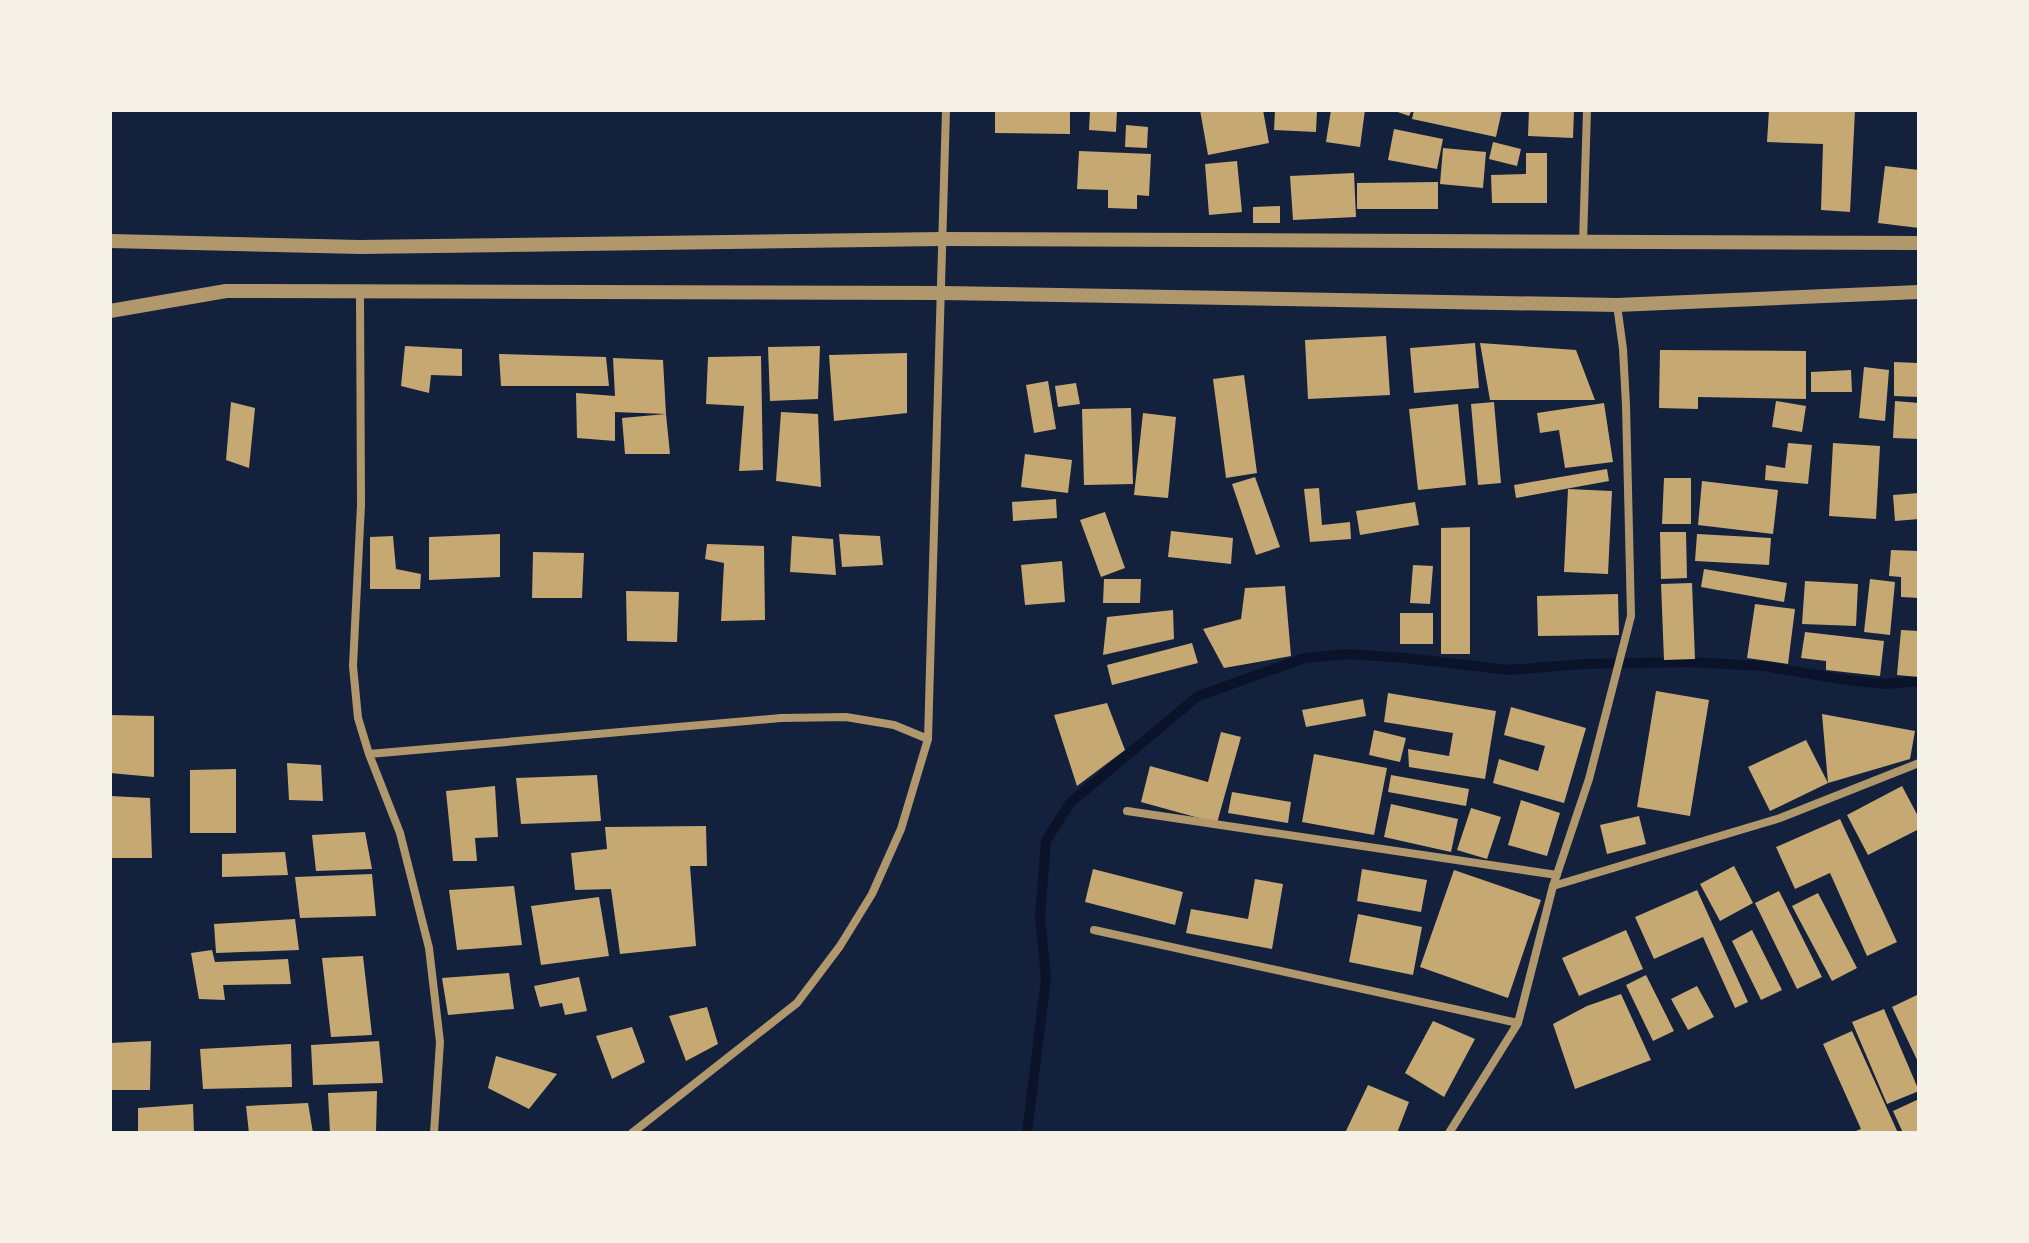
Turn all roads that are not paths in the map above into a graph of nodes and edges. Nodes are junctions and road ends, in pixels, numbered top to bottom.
1 (946, 110) edge
2 (1587, 110) edge
3 (941, 239) junction
4 (110, 241) edge
5 (1583, 242) junction
6 (1919, 243) edge
7 (1919, 292) edge
8 (360, 293) junction
9 (943, 293) junction
10 (1617, 305) junction
11 (110, 311) edge
12 (928, 739) junction
13 (369, 754) junction
14 (1919, 763) edge
15 (1127, 811) dead end
16 (1557, 875) junction
17 (1553, 886) junction
18 (1094, 930) dead end
19 (1518, 1023) junction
20 (434, 1133) edge
21 (632, 1133) edge
22 (1449, 1133) edge

1 - 3 street
2 - 5 street
3 - 4 street
3 - 5 street
3 - 9 street
5 - 6 street
7 - 10 street
8 - 9 street
8 - 11 street
8 - 13 street
9 - 10 street
9 - 12 street
10 - 16 street
12 - 13 street
12 - 21 street
13 - 20 street
14 - 17 street
15 - 16 street
16 - 17 street
17 - 19 street
18 - 19 street
19 - 22 street

